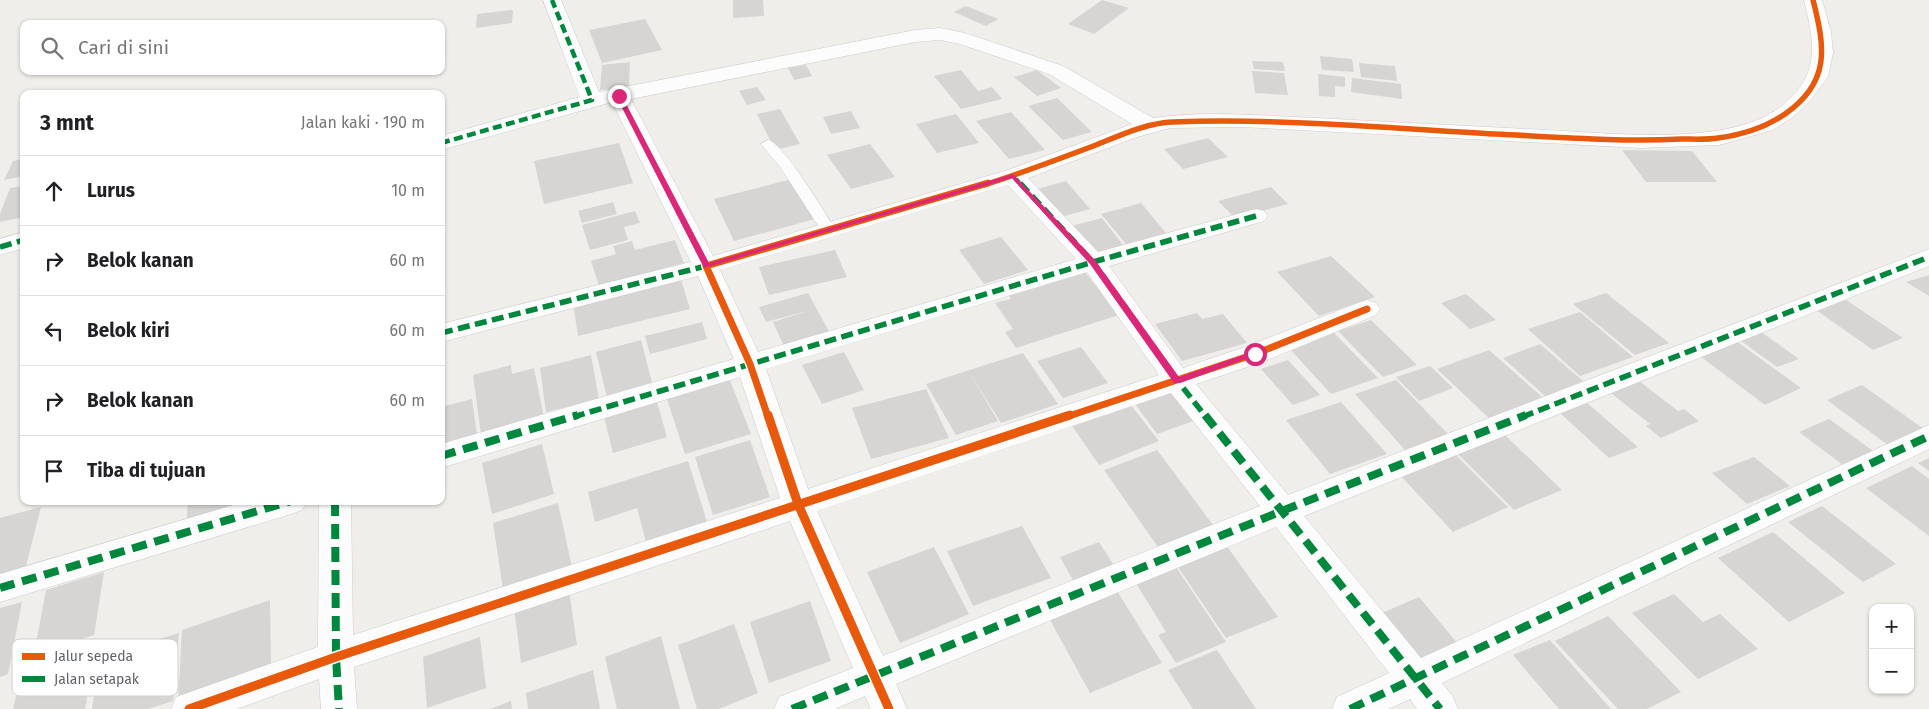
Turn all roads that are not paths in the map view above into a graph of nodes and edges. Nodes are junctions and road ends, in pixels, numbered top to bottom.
1 (552, 0) edge
2 (1813, 0) edge
3 (619, 96) junction
4 (592, 100) junction
5 (1150, 125) junction
6 (445, 143) edge
7 (768, 144) dead end
8 (1013, 176) junction
9 (1256, 216) dead end
10 (829, 232) junction
11 (20, 241) edge
12 (0, 247) edge
13 (1929, 256) edge
14 (1093, 262) junction
15 (706, 266) junction
16 (1367, 309) dead end
17 (445, 332) edge
18 (750, 364) junction
19 (1177, 380) junction
20 (1929, 436) edge
21 (445, 455) edge
22 (798, 504) junction
23 (278, 505) edge
24 (335, 505) edge
25 (1282, 512) junction
26 (0, 588) edge
27 (336, 657) junction
28 (875, 676) junction
29 (1415, 678) junction
30 (189, 709) edge
31 (339, 709) edge
32 (792, 709) edge
33 (889, 709) edge
34 (1350, 709) edge
35 (1440, 709) edge

1 - 4 street
2 - 5 street
3 - 4 street
3 - 5 street
3 - 15 street
4 - 6 street
5 - 8 street
7 - 10 lane
8 - 10 street
8 - 14 street
9 - 14 street
10 - 15 street
11 - 12 street
13 - 25 street
14 - 18 street
14 - 19 street
15 - 17 street
15 - 18 street
16 - 19 street
18 - 21 street
18 - 22 street
19 - 22 street
19 - 25 street
20 - 29 street
22 - 27 street
22 - 28 street
23 - 26 street
24 - 27 street
25 - 28 street
25 - 29 street
27 - 30 street
27 - 31 street
28 - 32 street
28 - 33 street
29 - 34 street
29 - 35 street

